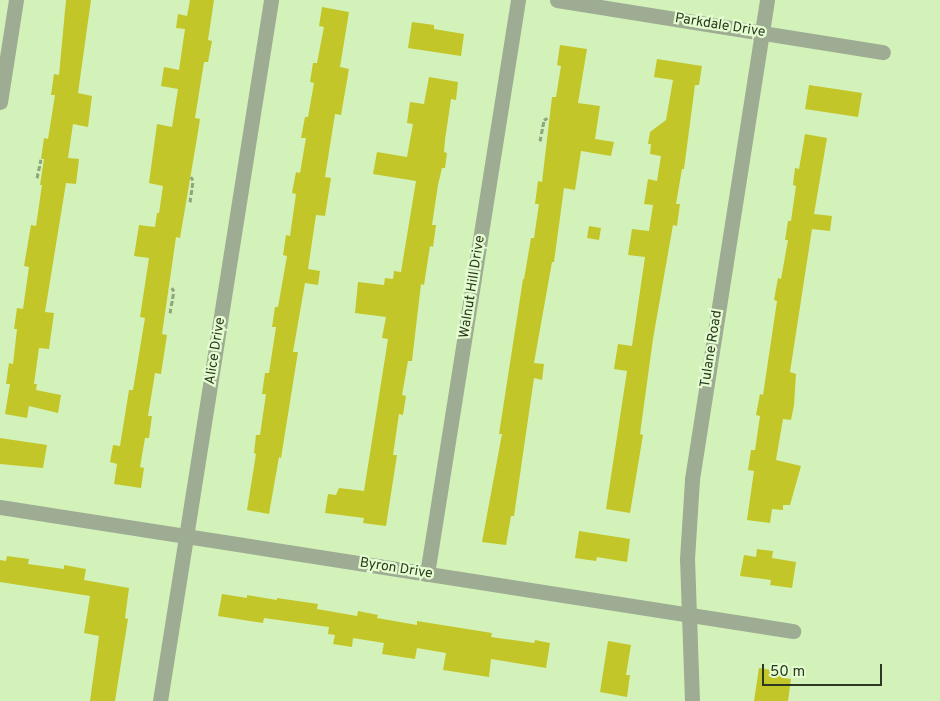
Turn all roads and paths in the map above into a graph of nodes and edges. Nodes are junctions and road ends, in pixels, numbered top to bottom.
1 (16, 0) edge
2 (272, 0) edge
3 (518, 0) edge
4 (557, 0) edge
5 (767, 0) edge
6 (762, 33) junction
7 (883, 52) dead end
8 (0, 102) edge
9 (547, 118) dead end
10 (540, 141) dead end
11 (41, 159) dead end
12 (191, 177) dead end
13 (37, 178) dead end
14 (190, 202) dead end
15 (172, 288) dead end
16 (170, 313) dead end
17 (0, 506) edge
18 (187, 536) junction
19 (427, 574) junction
20 (690, 615) junction
21 (793, 632) dead end
22 (160, 701) edge
23 (692, 701) edge

1 - 8 street
2 - 18 street, Alice Drive
3 - 19 street, Walnut Hill Drive
4 - 6 street, Parkdale Drive
5 - 6 street, Tulane Road
6 - 7 street, Parkdale Drive
6 - 20 street, Tulane Road
9 - 10 path
11 - 13 path
12 - 14 path
15 - 16 path
17 - 18 street, Byron Drive
18 - 19 street, Byron Drive
18 - 22 street, Alice Drive
19 - 20 street, Byron Drive
20 - 21 street, Byron Drive
20 - 23 street, Tulane Road

